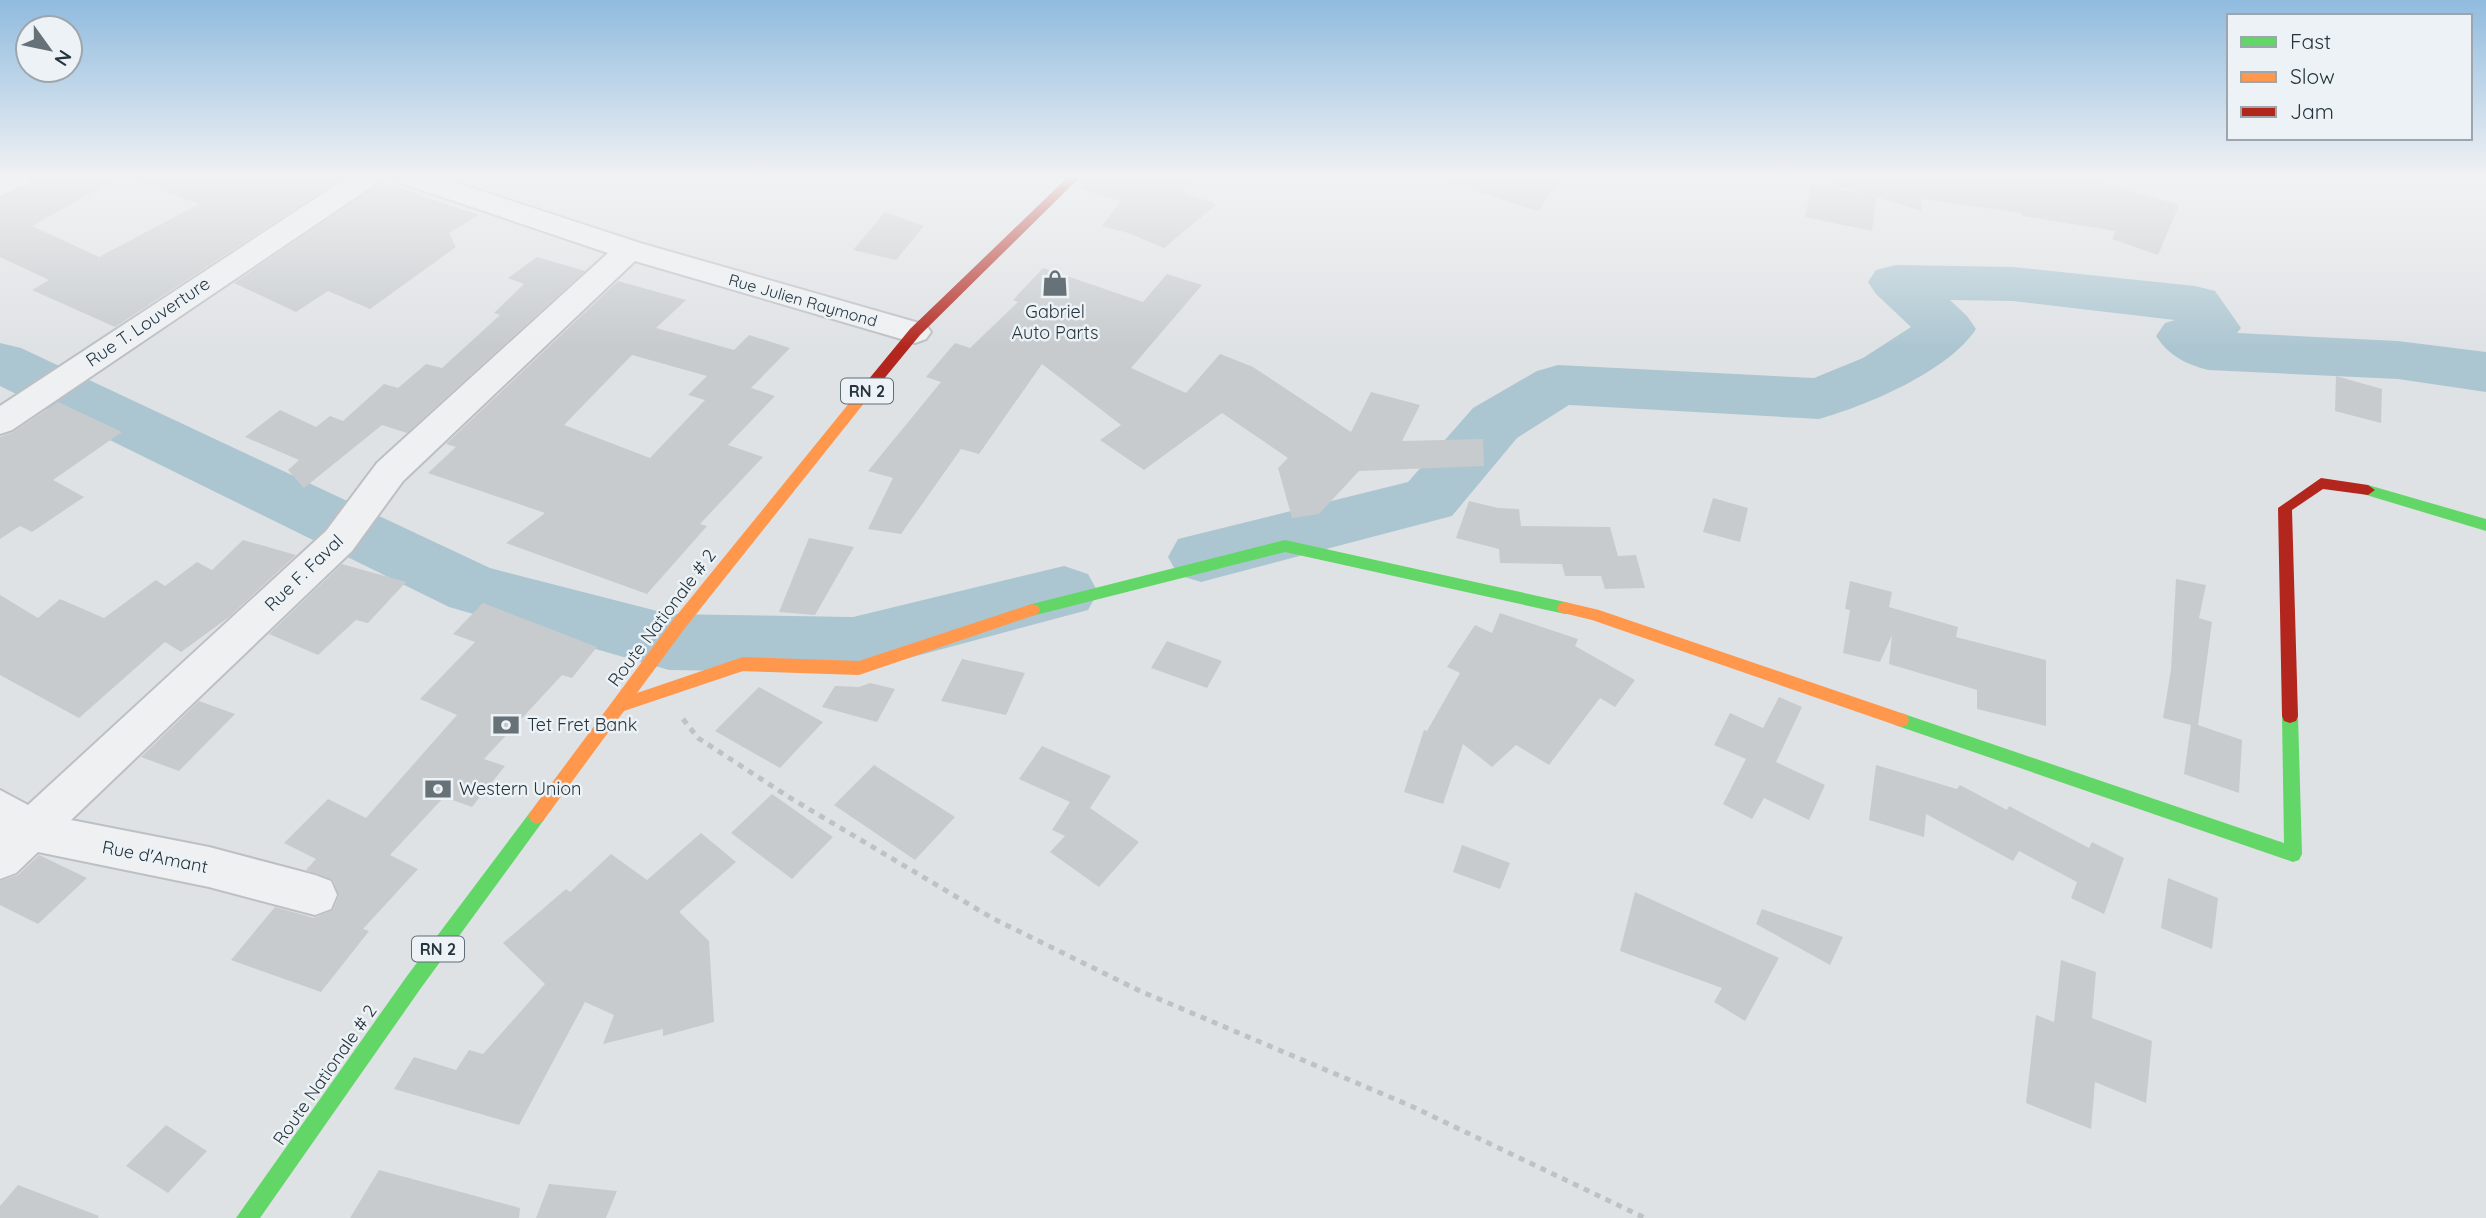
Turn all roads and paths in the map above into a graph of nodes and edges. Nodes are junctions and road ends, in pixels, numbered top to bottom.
1 (281, 234) edge
2 (581, 234) edge
3 (1016, 234) edge
4 (629, 250) junction
5 (915, 332) junction
6 (0, 422) edge
7 (2486, 525) edge
8 (661, 691) junction
9 (619, 706) junction
10 (10, 833) edge
11 (314, 895) dead end
12 (247, 1218) edge
13 (1645, 1218) edge

1 - 6 street, Rue T. Louverture
2 - 4 street, Rue Julien Raymond
3 - 5 street, Route Nationale # 2 / RN 2
4 - 5 street, Rue Julien Raymond
4 - 10 street, Rue F. Faval
5 - 9 street, Route Nationale # 2 / RN 2
7 - 8 street
8 - 9 street
8 - 13 path
9 - 12 street, Route Nationale # 2 / RN 2
10 - 11 street, Rue d'Amant

